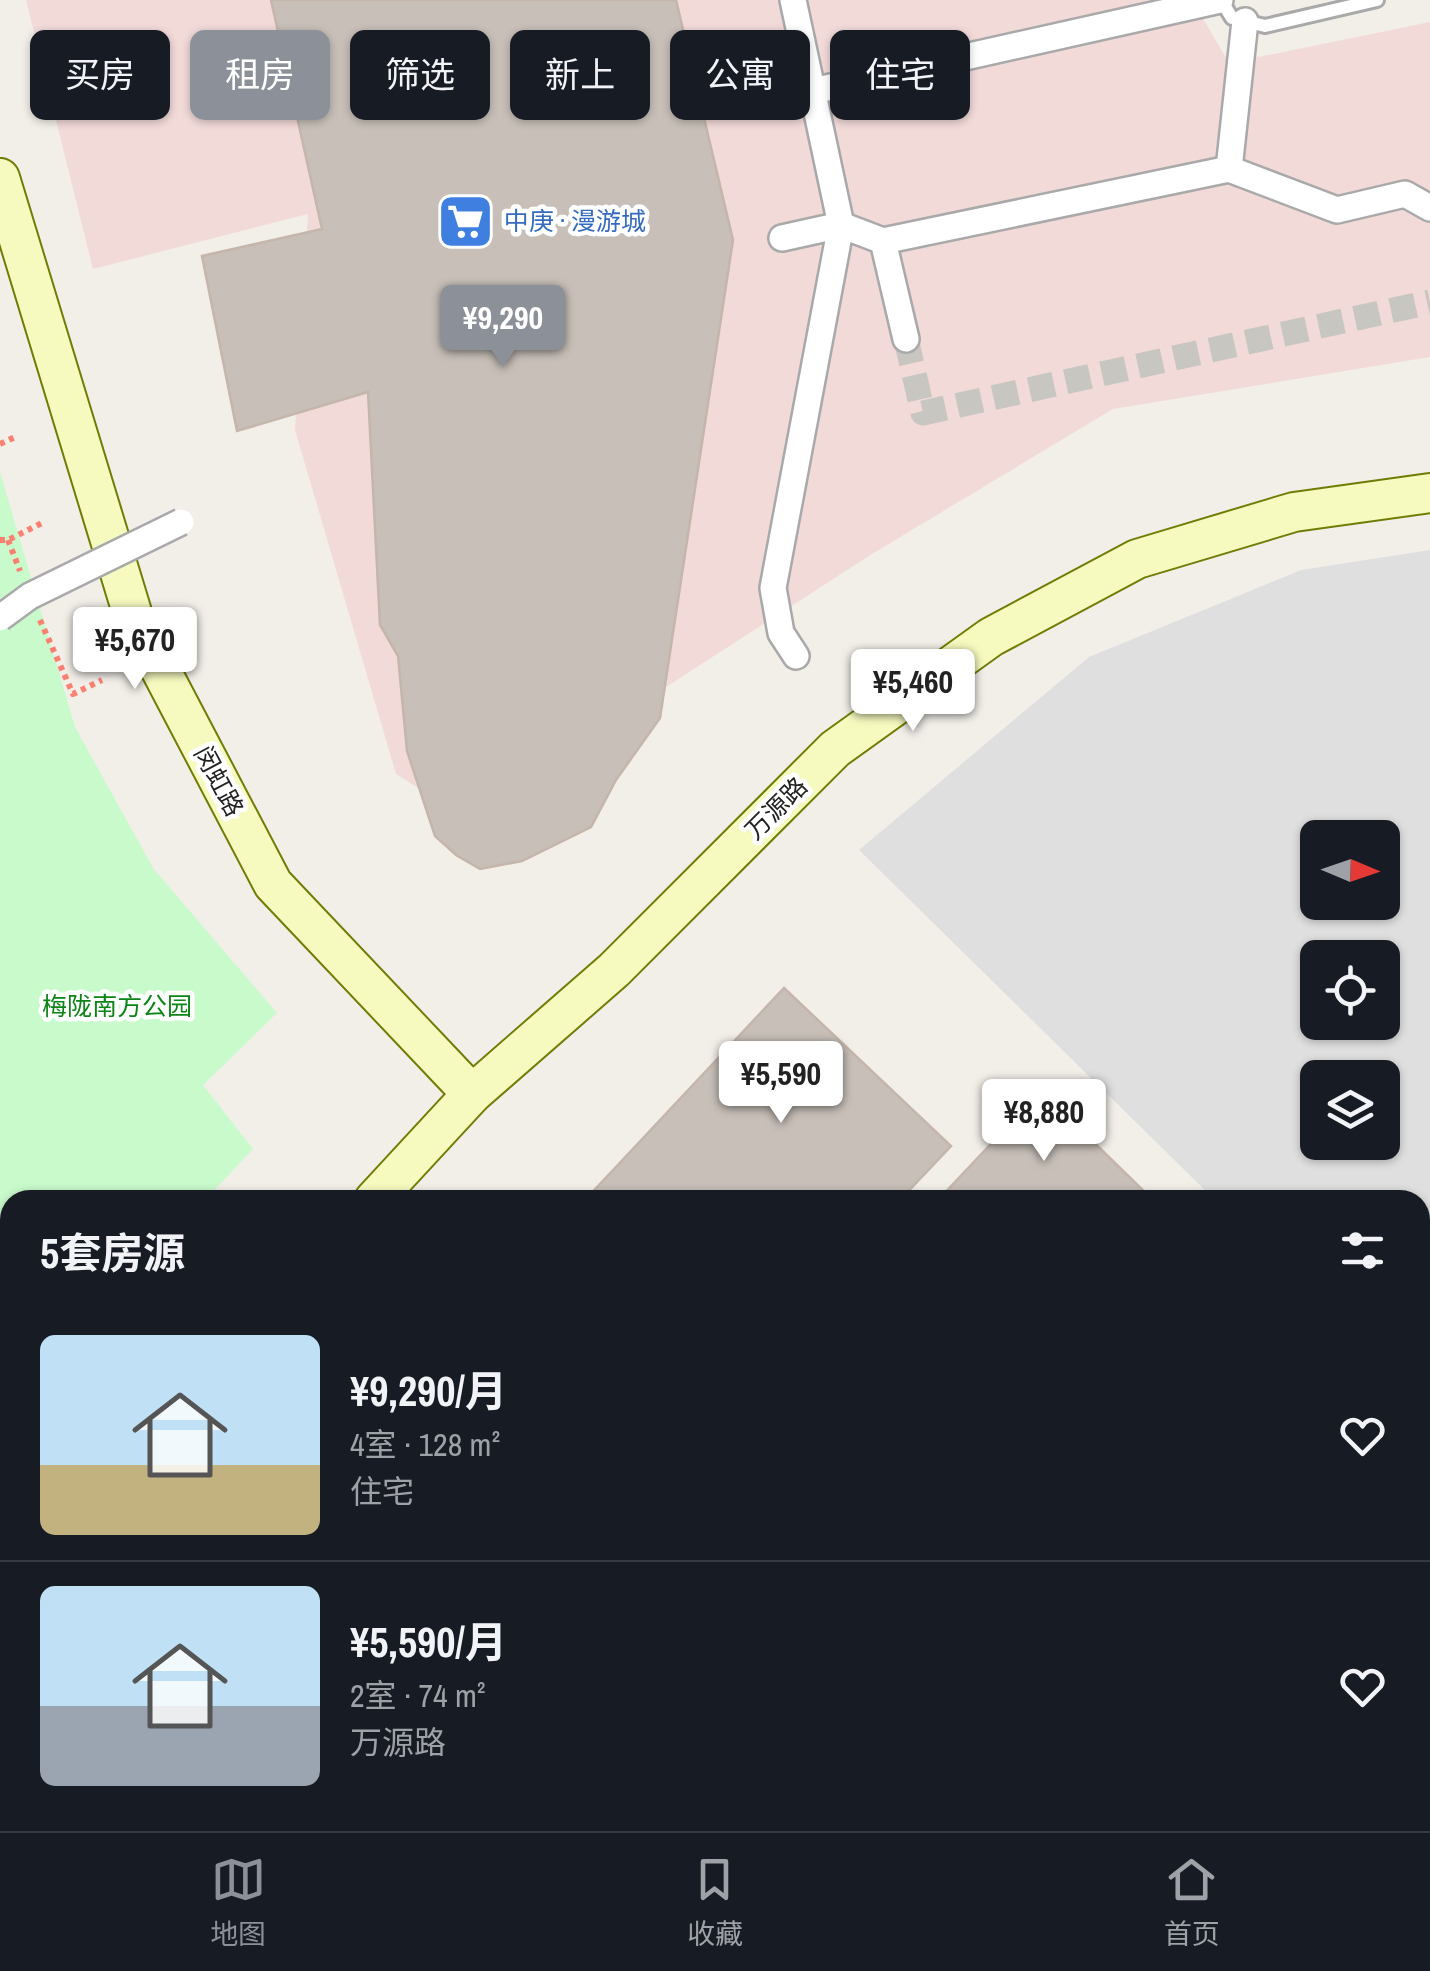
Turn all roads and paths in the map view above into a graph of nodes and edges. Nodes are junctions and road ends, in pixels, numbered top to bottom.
1 (793, 0) edge
2 (1221, 0) edge
3 (1377, 0) edge
4 (1245, 21) junction
5 (813, 91) junction
6 (1229, 169) junction
7 (0, 178) edge
8 (1430, 208) edge
9 (841, 225) junction
10 (782, 238) dead end
11 (883, 240) junction
12 (906, 339) tunnel mouth
13 (14, 437) dead end
14 (0, 444) edge
15 (1430, 493) edge
16 (44, 522) dead end
17 (181, 522) dead end
18 (0, 540) edge
19 (30, 596) junction
20 (0, 618) edge
21 (796, 656) dead end
22 (102, 680) dead end
23 (472, 1094) junction
24 (383, 1190) edge

1 - 5 street
2 - 4 lane
2 - 5 street
3 - 4 lane
4 - 6 street
5 - 9 street
6 - 8 street
6 - 11 street
7 - 23 main road, 闵虹路
9 - 10 street
9 - 11 street
9 - 21 street
11 - 12 street
13 - 14 path
15 - 23 main road, 万源路
16 - 18 path
17 - 19 street, bridge
19 - 20 street, bridge
19 - 22 path
23 - 24 main road, 万源路

